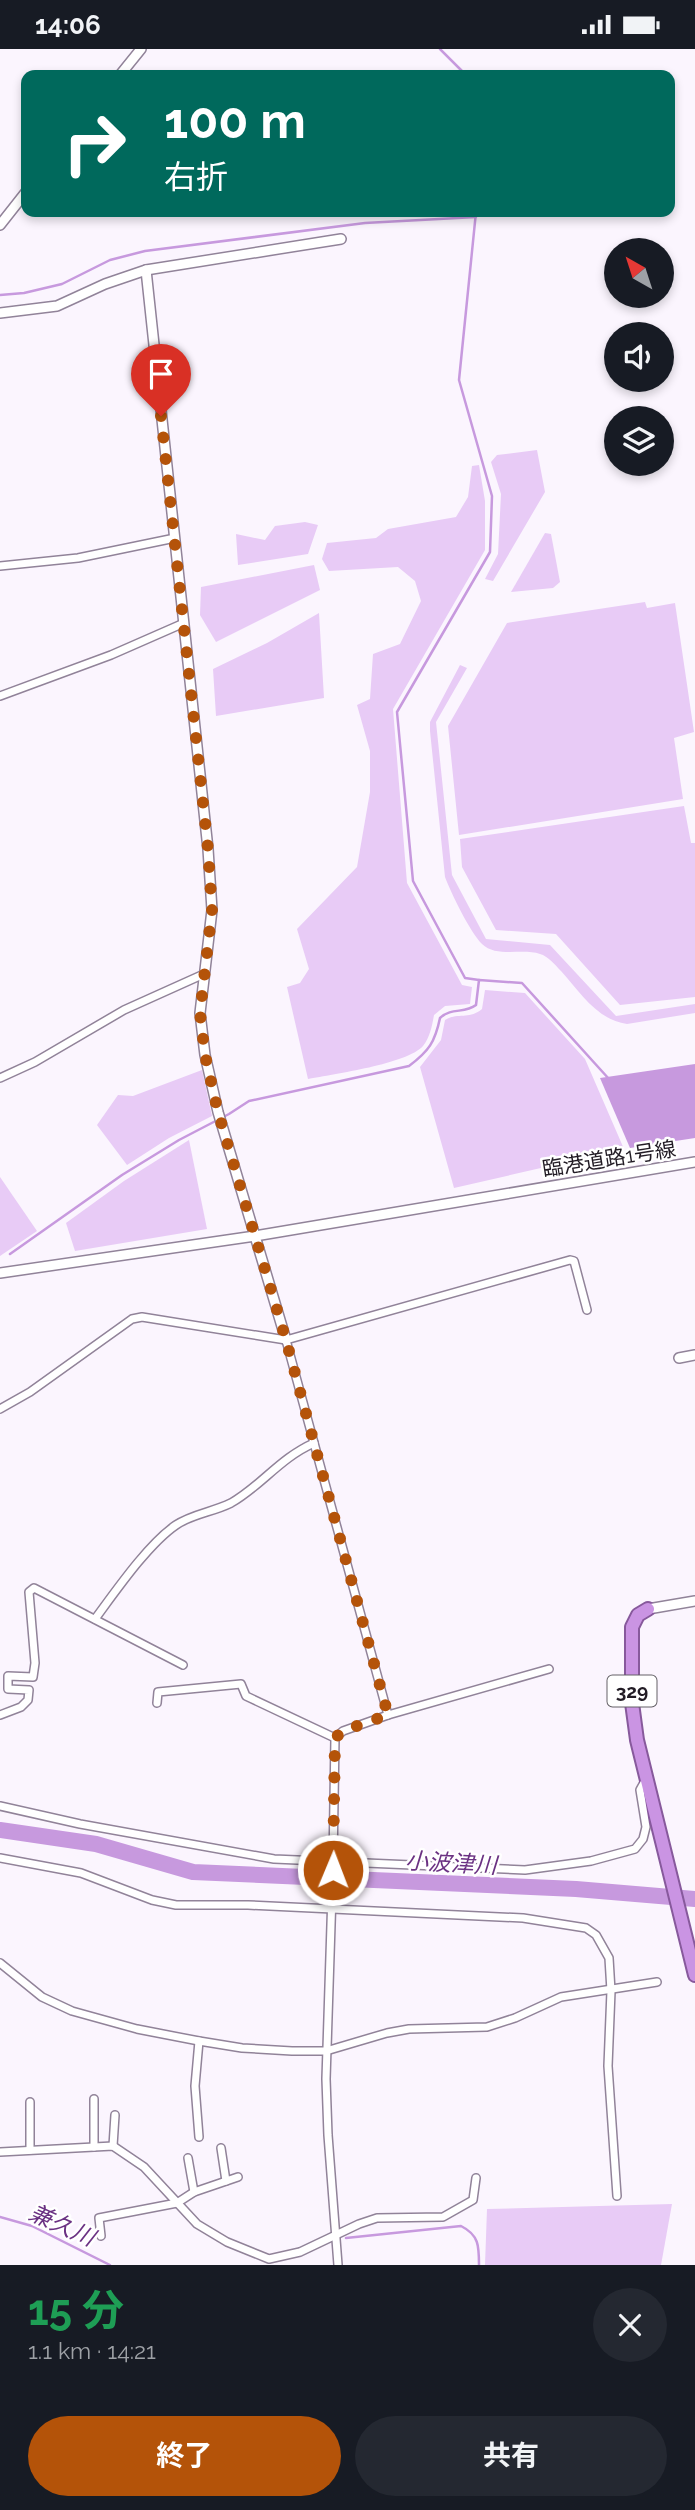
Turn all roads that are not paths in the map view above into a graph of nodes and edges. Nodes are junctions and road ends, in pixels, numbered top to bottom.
1 (141, 49) edge
2 (124, 70) edge
3 (21, 198) edge
4 (0, 225) edge
5 (341, 239) dead end
6 (146, 269) junction
7 (0, 313) edge
8 (175, 538) junction
9 (0, 566) edge
10 (184, 623) junction
11 (0, 696) edge
12 (204, 974) junction
13 (0, 1078) edge
14 (695, 1162) edge
15 (255, 1236) junction
16 (0, 1273) edge
17 (587, 1310) dead end
18 (286, 1340) junction
19 (695, 1355) edge
20 (679, 1358) dead end
21 (0, 1409) edge
22 (314, 1443) junction
23 (695, 1601) edge
24 (648, 1609) joint
25 (95, 1619) junction
26 (183, 1665) dead end
27 (550, 1669) dead end
28 (157, 1703) dead end
29 (388, 1715) junction
30 (0, 1716) edge
31 (335, 1738) junction
32 (647, 1778) junction
33 (0, 1806) edge
34 (0, 1858) edge
35 (333, 1867) junction
36 (332, 1910) junction
37 (0, 1963) edge
38 (695, 1975) edge
39 (657, 1982) dead end
40 (611, 1991) junction
41 (199, 2041) junction
42 (326, 2050) junction
43 (94, 2099) dead end
44 (30, 2102) dead end
45 (114, 2115) dead end
46 (199, 2137) dead end
47 (113, 2146) junction
48 (94, 2147) junction
49 (221, 2148) dead end
50 (30, 2150) junction
51 (0, 2153) edge
52 (188, 2158) dead end
53 (238, 2177) dead end
54 (476, 2178) dead end
55 (226, 2181) junction
56 (194, 2192) junction
57 (617, 2196) dead end
58 (177, 2203) junction
59 (101, 2236) dead end
60 (335, 2237) junction
61 (338, 2265) edge

1 - 2 street
3 - 4 street
5 - 6 street
6 - 7 street
6 - 8 street
8 - 9 street
8 - 10 street
10 - 11 street
10 - 12 street
12 - 13 street
12 - 15 street
14 - 15 street, 臨港道路1号線
15 - 16 street, 臨港道路1号線
15 - 18 street
17 - 18 street
18 - 21 street
18 - 22 street
19 - 20 street
22 - 25 street
22 - 29 street
23 - 24 street
24 - 32 highway, 329
25 - 26 street
25 - 30 street
27 - 29 street
28 - 31 street
29 - 31 street
31 - 35 street
32 - 35 street
32 - 38 highway, 329
33 - 35 street
34 - 36 street
35 - 36 street
36 - 40 street
36 - 42 street
37 - 41 street
39 - 40 street
40 - 42 street
40 - 57 street
41 - 42 street
41 - 46 street
42 - 60 street
43 - 48 street
44 - 50 street
45 - 47 street
47 - 48 street
47 - 58 street
48 - 50 street
49 - 55 street
50 - 51 street
52 - 56 street
53 - 55 street
54 - 60 street
55 - 56 street
56 - 58 street
58 - 59 street
58 - 60 street
60 - 61 street

